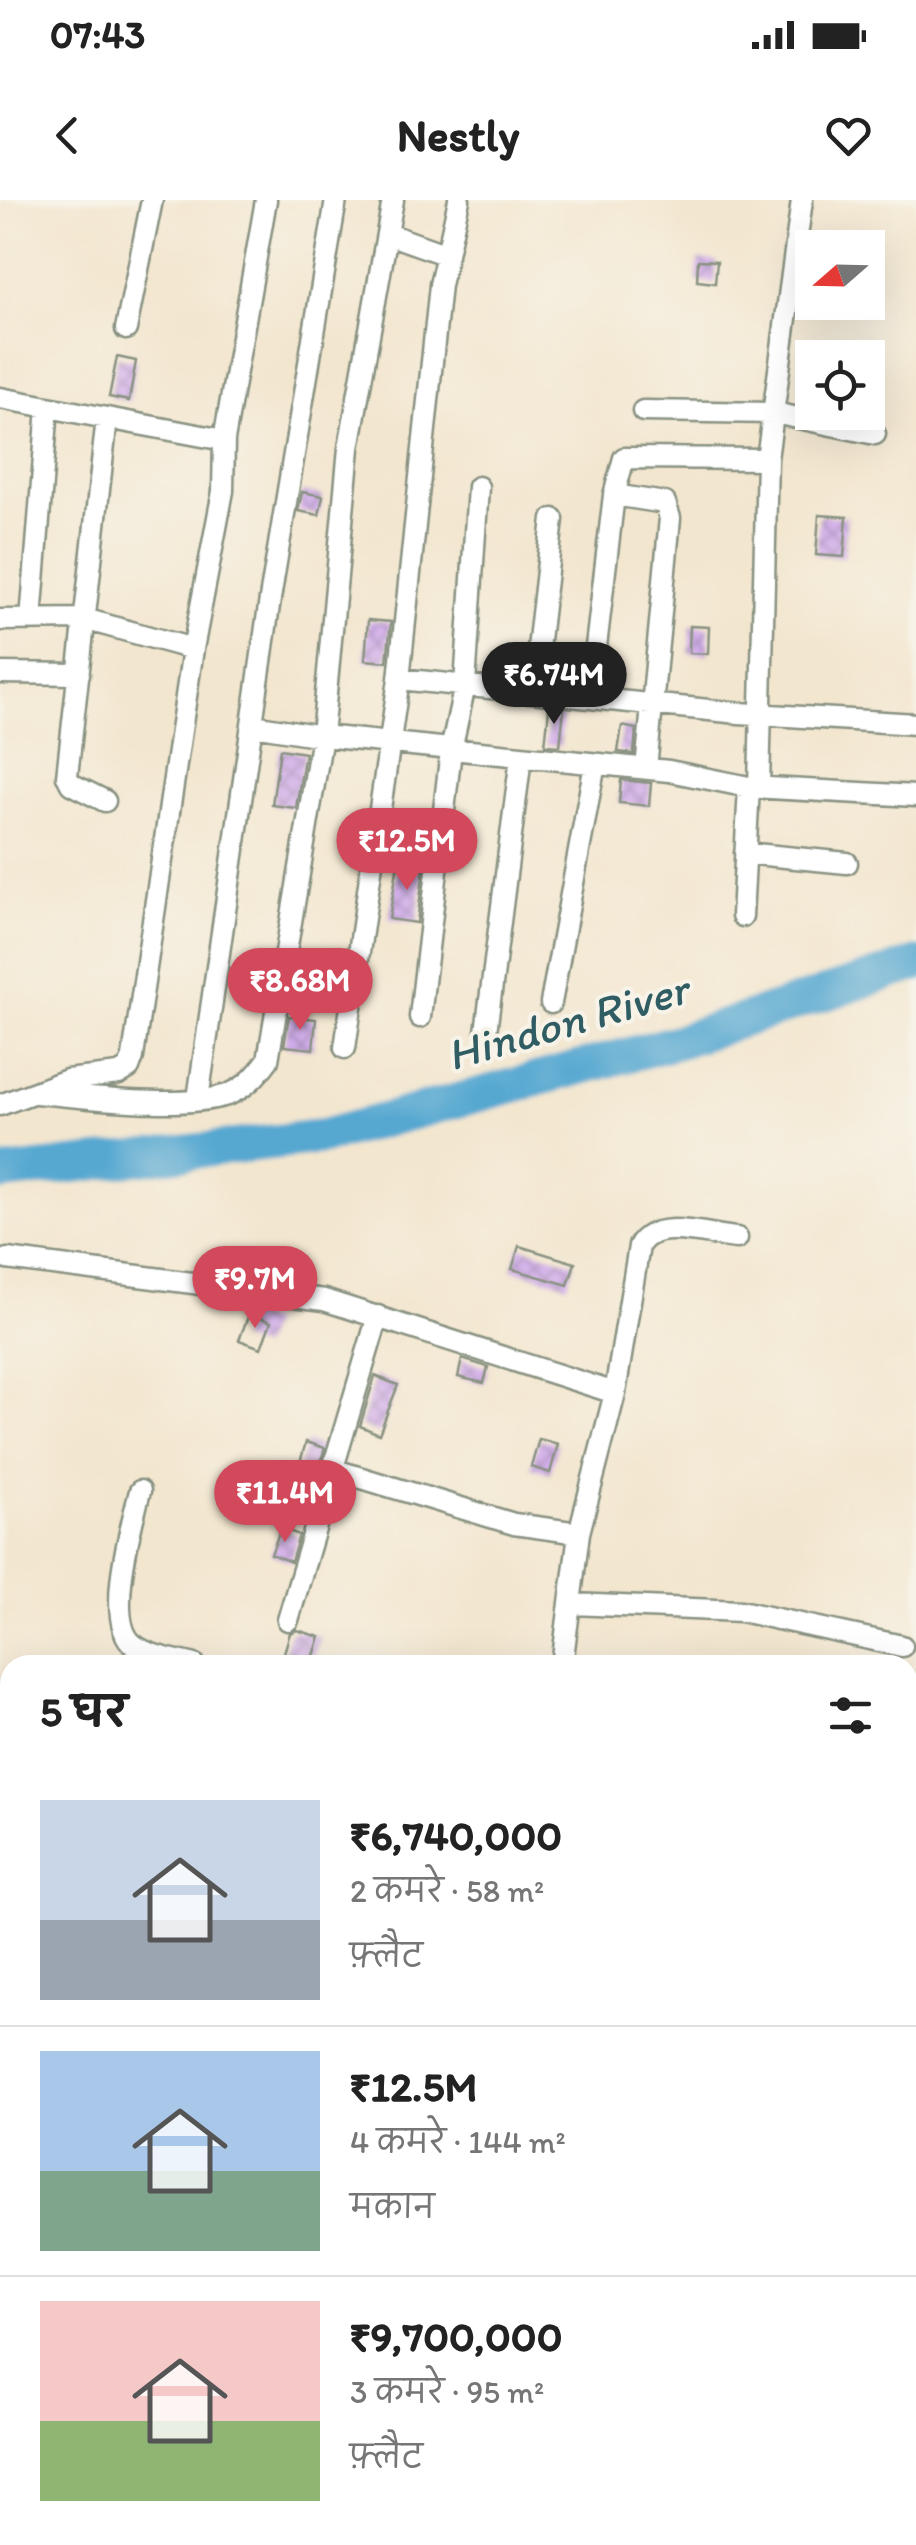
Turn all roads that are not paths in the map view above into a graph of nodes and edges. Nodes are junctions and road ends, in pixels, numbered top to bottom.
1 (152, 200) edge
2 (266, 200) edge
3 (336, 200) edge
4 (394, 200) edge
5 (459, 200) edge
6 (802, 200) edge
7 (388, 234) junction
8 (447, 256) junction
9 (126, 329) dead end
10 (0, 398) edge
11 (48, 407) junction
12 (643, 411) dead end
13 (774, 413) junction
14 (107, 418) junction
15 (875, 434) dead end
16 (224, 440) junction
17 (768, 459) junction
18 (478, 487) dead end
19 (614, 495) junction
20 (553, 519) dead end
21 (84, 619) junction
22 (0, 620) edge
23 (32, 620) junction
24 (192, 649) junction
25 (0, 673) edge
26 (79, 674) junction
27 (400, 679) junction
28 (465, 685) junction
29 (533, 692) junction
30 (590, 698) junction
31 (650, 704) junction
32 (761, 715) junction
33 (916, 724) edge
34 (253, 725) junction
35 (322, 736) junction
36 (388, 742) junction
37 (451, 750) junction
38 (520, 758) junction
39 (595, 764) junction
40 (646, 769) junction
41 (754, 787) junction
42 (916, 796) edge
43 (105, 802) dead end
44 (745, 853) junction
45 (847, 862) dead end
46 (742, 916) dead end
47 (551, 1003) dead end
48 (420, 1017) dead end
49 (486, 1032) dead end
50 (345, 1048) dead end
51 (36, 1092) junction
52 (198, 1098) junction
53 (0, 1105) edge
54 (738, 1238) dead end
55 (7, 1259) dead end
56 (378, 1316) junction
57 (615, 1393) junction
58 (335, 1470) junction
59 (140, 1490) dead end
60 (579, 1533) junction
61 (572, 1604) junction
62 (288, 1620) dead end
63 (902, 1646) dead end
64 (159, 1655) edge
65 (564, 1655) edge

1 - 9 street
2 - 16 street
3 - 34 street
4 - 7 street
5 - 8 street
6 - 13 street
7 - 8 street
7 - 35 street
8 - 27 street
10 - 11 street
11 - 14 street
11 - 23 street
12 - 13 street
13 - 15 street
13 - 17 street
14 - 16 street
14 - 21 street
16 - 24 street
17 - 19 street
17 - 32 street
18 - 28 street
19 - 30 street
19 - 31 street
20 - 29 street
21 - 23 street
21 - 24 street
21 - 26 street
22 - 23 street
24 - 51 street
25 - 26 street
26 - 43 street
27 - 28 street
27 - 36 street
28 - 29 street
28 - 37 street
29 - 30 street
30 - 31 street
31 - 32 street
31 - 40 street
32 - 33 street
32 - 41 street
34 - 35 street
34 - 52 street
35 - 36 street
35 - 52 street
36 - 37 street
36 - 50 street
37 - 38 street
37 - 48 street
38 - 39 street
38 - 49 street
39 - 40 street
39 - 47 street
40 - 41 street
41 - 42 street
41 - 44 street
44 - 45 street
44 - 46 street
51 - 52 street
51 - 53 street
54 - 57 street
55 - 56 street
56 - 57 street
56 - 58 street
57 - 60 street
58 - 60 street
58 - 62 street
59 - 64 street
60 - 61 street
61 - 63 street
61 - 65 street

